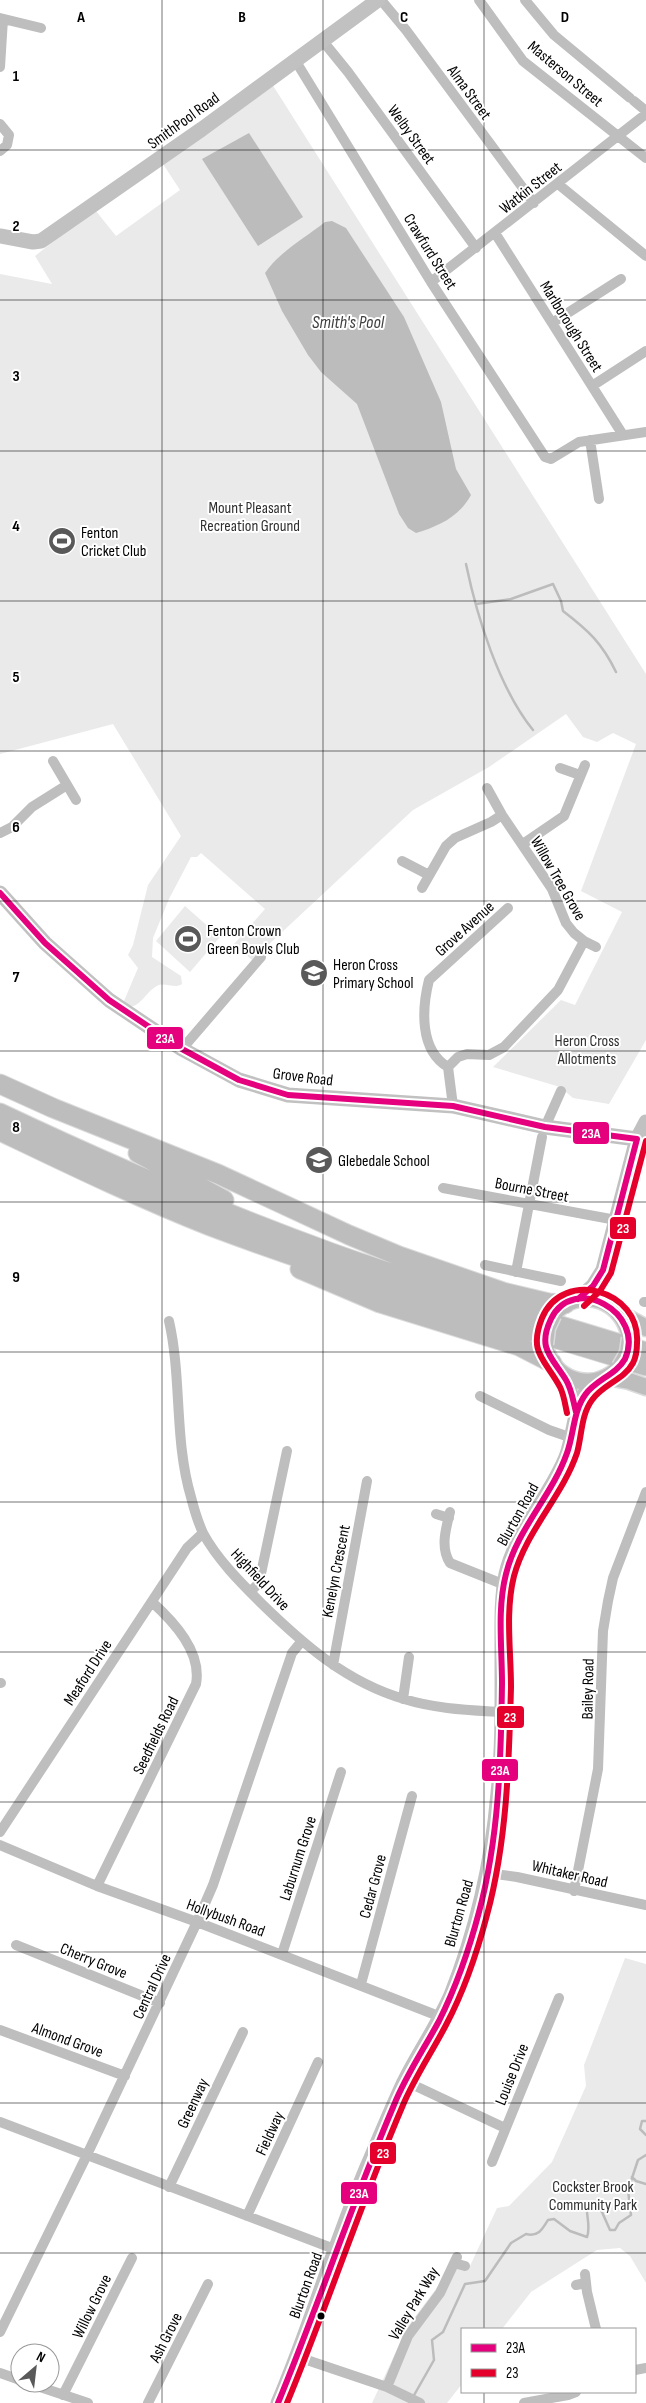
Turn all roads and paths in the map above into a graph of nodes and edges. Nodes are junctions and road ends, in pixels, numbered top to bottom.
1 (378, 0) edge
2 (381, 0) edge
3 (479, 0) edge
4 (525, 0) edge
5 (2, 18) edge
6 (41, 28) dead end
7 (322, 40) junction
8 (293, 61) junction
9 (0, 67) edge
10 (646, 113) edge
11 (0, 124) edge
12 (619, 137) junction
13 (0, 150) edge
14 (646, 158) edge
15 (558, 184) junction
16 (534, 203) junction
17 (495, 233) junction
18 (0, 236) edge
19 (476, 248) junction
20 (646, 256) edge
21 (621, 279) dead end
22 (431, 282) junction
23 (552, 323) junction
24 (646, 351) edge
25 (592, 386) junction
26 (646, 432) edge
27 (623, 435) junction
28 (590, 440) junction
29 (599, 499) dead end
30 (54, 762) dead end
31 (585, 764) dead end
32 (560, 768) dead end
33 (580, 775) junction
34 (67, 785) junction
35 (487, 788) dead end
36 (76, 800) dead end
37 (502, 815) junction
38 (0, 833) edge
39 (523, 844) junction
40 (402, 861) dead end
41 (429, 875) junction
42 (422, 888) dead end
43 (0, 893) edge
44 (508, 908) dead end
45 (584, 941) junction
46 (596, 947) dead end
47 (261, 957) dead end
48 (182, 1049) junction
49 (448, 1067) junction
50 (0, 1084) edge
51 (561, 1091) dead end
52 (453, 1106) junction
53 (53, 1108) junction
54 (0, 1113) edge
55 (646, 1122) edge
56 (0, 1131) edge
57 (544, 1132) junction
58 (642, 1140) edge
59 (443, 1188) dead end
60 (530, 1204) junction
61 (616, 1220) junction
62 (209, 1225) junction
63 (485, 1265) dead end
64 (603, 1270) junction
65 (516, 1272) junction
66 (389, 1273) junction
67 (561, 1281) dead end
68 (565, 1306) junction
69 (615, 1309) junction
70 (169, 1320) dead end
71 (646, 1328) edge
72 (646, 1352) edge
73 (646, 1366) edge
74 (556, 1368) junction
75 (609, 1375) junction
76 (646, 1387) edge
77 (480, 1396) dead end
78 (576, 1412) junction
79 (572, 1438) junction
80 (287, 1451) dead end
81 (367, 1481) dead end
82 (646, 1492) edge
83 (436, 1514) dead end
84 (203, 1533) junction
85 (505, 1585) junction
86 (250, 1592) junction
87 (152, 1602) junction
88 (301, 1642) junction
89 (409, 1657) dead end
90 (332, 1666) junction
91 (403, 1699) junction
92 (501, 1712) junction
93 (341, 1772) dead end
94 (412, 1796) dead end
95 (0, 1832) edge
96 (0, 1845) edge
97 (488, 1873) junction
98 (97, 1886) junction
99 (574, 1890) junction
100 (646, 1905) edge
101 (198, 1922) junction
102 (16, 1945) dead end
103 (282, 1954) junction
104 (361, 1984) junction
105 (559, 1998) dead end
106 (160, 2003) junction
107 (441, 2017) junction
108 (0, 2030) edge
109 (243, 2032) dead end
110 (318, 2062) dead end
111 (125, 2076) junction
112 (405, 2081) junction
113 (0, 2122) edge
114 (505, 2128) junction
115 (87, 2155) junction
116 (492, 2162) dead end
117 (169, 2187) junction
118 (247, 2216) junction
119 (337, 2250) junction
120 (132, 2258) dead end
121 (465, 2266) dead end
122 (582, 2281) dead end
123 (208, 2284) dead end
124 (596, 2328) edge
125 (0, 2332) edge
126 (298, 2357) junction
127 (386, 2387) junction
128 (57, 2393) edge
129 (574, 2393) edge
130 (63, 2395) junction
131 (534, 2396) edge
132 (416, 2400) edge
133 (88, 2403) edge
134 (148, 2403) edge
135 (278, 2403) edge
136 (524, 2403) edge

1 - 7 street, SmithPool Road
2 - 16 street, Alma Street
3 - 12 street, Masterson Street
4 - 10 street
5 - 6 street
5 - 9 street
7 - 8 street, SmithPool Road
7 - 19 street, Welby Street
8 - 18 street, SmithPool Road
8 - 22 street, Crawfurd Street
10 - 12 street, Watkin Street
11 - 13 street
12 - 14 street, Masterson Street
12 - 15 street, Watkin Street
15 - 16 street, Watkin Street
15 - 20 street
16 - 17 street, Watkin Street
17 - 19 street, Watkin Street
17 - 23 street, Marlborough Street
19 - 22 street, Watkin Street
21 - 23 street
22 - 28 street, Crawfurd Street
23 - 25 street, Marlborough Street
24 - 25 street
25 - 27 street, Marlborough Street
26 - 27 street
27 - 28 street
28 - 29 street
30 - 34 street
31 - 33 street
32 - 33 street
33 - 39 street
34 - 36 street
34 - 38 street
35 - 37 street, Willow Tree Grove
37 - 39 street, Willow Tree Grove
37 - 41 street
39 - 45 street, Willow Tree Grove
40 - 41 street
41 - 42 street
43 - 48 street, Grove Road
44 - 49 street, Grove Avenue
45 - 46 street
45 - 49 street, Willow Tree Grove
47 - 48 street
48 - 52 street, Grove Road
49 - 52 street
50 - 53 highway
51 - 57 street
52 - 57 street, Grove Road
53 - 66 highway
53 - 68 highway
54 - 66 highway
55 - 58 street
56 - 62 highway
57 - 58 street, Grove Road
57 - 60 street
58 - 61 street
59 - 60 street, Bourne Street
60 - 61 street, Bourne Street
60 - 65 street
61 - 64 street
62 - 73 highway
62 - 74 highway
63 - 65 street
64 - 68 street
64 - 69 street
65 - 67 street
66 - 72 highway
68 - 69 main road
68 - 74 main road, bridge
69 - 71 main road
69 - 75 main road, bridge
70 - 84 street, Highfield Drive
74 - 75 main road
74 - 78 street, Blurton Road
75 - 76 main road
75 - 78 street, Blurton Road
77 - 79 street
78 - 79 street, Blurton Road
79 - 85 street, Blurton Road
80 - 86 street
81 - 90 street, Kenelyn Crescent
82 - 99 street, Bailey Road
83 - 85 street
84 - 86 street, Highfield Drive
84 - 87 street, Meaford Drive
85 - 92 street, Blurton Road
86 - 88 street, Highfield Drive
87 - 95 street, Meaford Drive
87 - 98 street, Seedfields Road
88 - 90 street, Highfield Drive
88 - 101 street, Central Drive
89 - 91 street
90 - 91 street, Highfield Drive
91 - 92 street, Highfield Drive
92 - 97 street, Blurton Road
93 - 103 street, Laburnum Grove
94 - 104 street, Cedar Grove
96 - 98 street, Hollybush Road
97 - 99 street, Whitaker Road
97 - 107 street, Blurton Road
98 - 101 street, Hollybush Road
99 - 100 street, Whitaker Road
101 - 103 street, Hollybush Road
101 - 106 street, Central Drive
102 - 106 street, Cherry Grove
103 - 104 street, Hollybush Road
104 - 107 street, Hollybush Road
105 - 114 street, Louise Drive
106 - 111 street, Central Drive
107 - 112 street, Blurton Road
108 - 111 street, Almond Grove
109 - 117 street, Greenway
110 - 118 street, Fieldway
111 - 115 street, Central Drive
112 - 114 street
112 - 119 street, Blurton Road
113 - 115 street
114 - 116 street, Louise Drive
115 - 117 street
115 - 125 street, Central Drive
117 - 118 street
118 - 119 street
119 - 126 street, Blurton Road
120 - 130 street, Willow Grove
121 - 127 street, Valley Park Way
122 - 124 street
123 - 134 street, Ash Grove
126 - 127 street
126 - 135 street, Blurton Road
127 - 132 street
128 - 130 street
129 - 131 street
130 - 133 street
131 - 136 street

